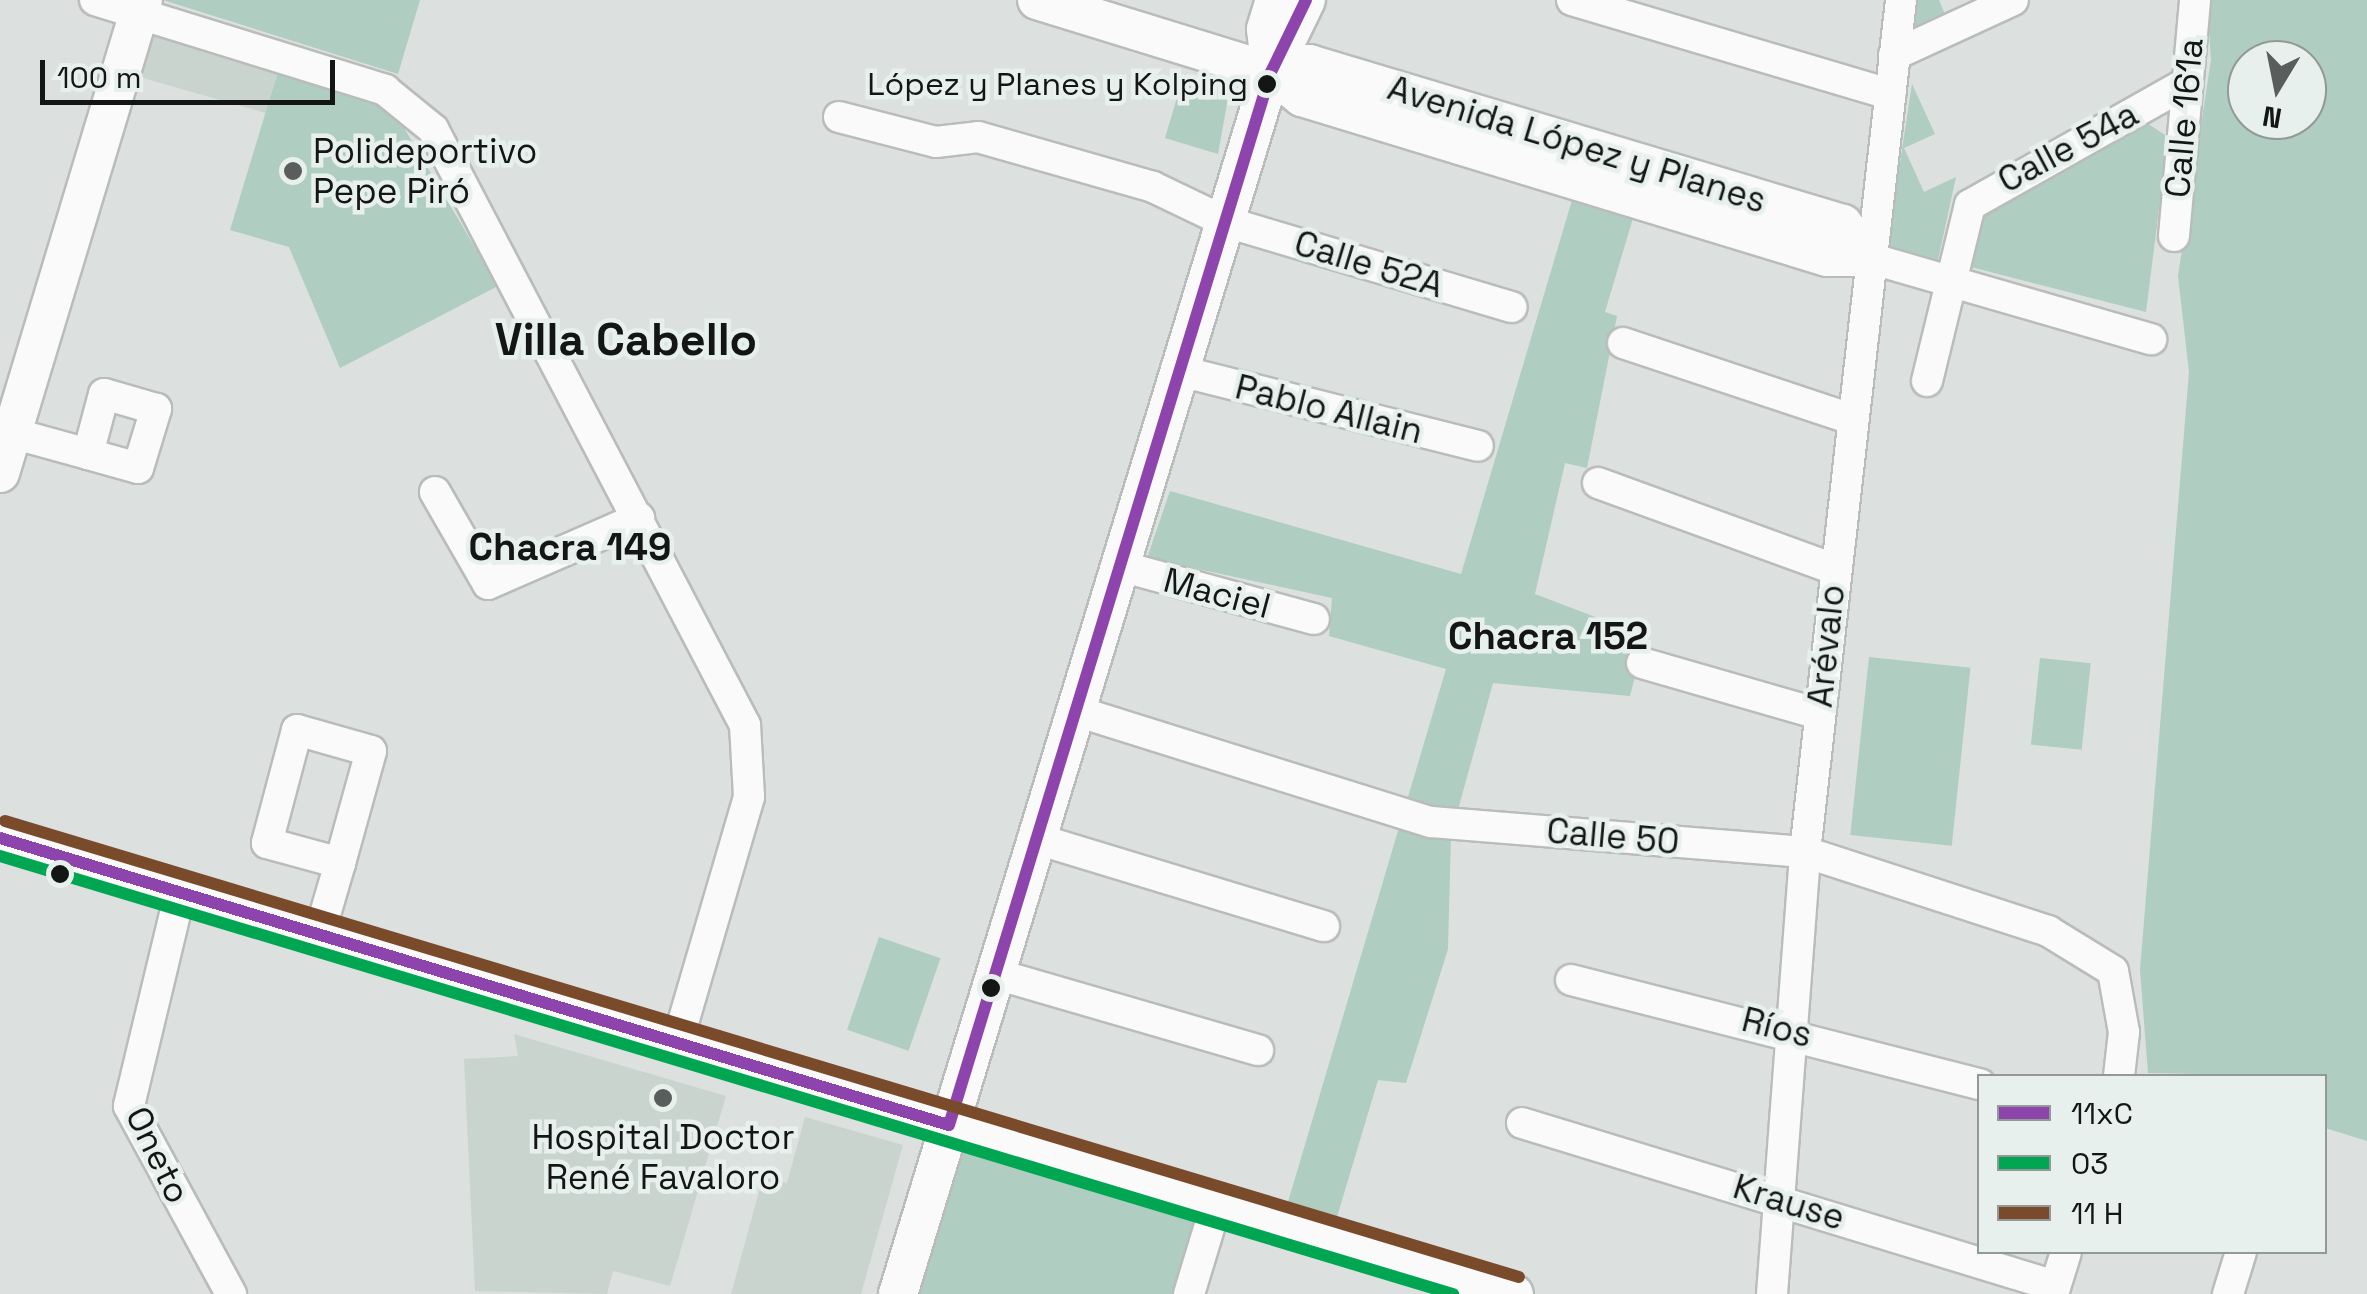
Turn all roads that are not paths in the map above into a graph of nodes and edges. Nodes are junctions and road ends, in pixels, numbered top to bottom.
1 (95, 0) edge
2 (1037, 0) edge
3 (1275, 0) edge
4 (1306, 0) edge
5 (1572, 0) edge
6 (1901, 0) edge
7 (2013, 0) edge
8 (2195, 0) edge
9 (141, 6) edge
10 (1894, 55) junction
11 (1271, 72) junction
12 (2185, 84) junction
13 (1890, 94) junction
14 (839, 117) dead end
15 (1226, 222) junction
16 (2174, 236) dead end
17 (1866, 257) junction
18 (1951, 280) junction
19 (1512, 307) dead end
20 (2151, 338) dead end
21 (1623, 343) dead end
22 (1180, 371) junction
23 (1927, 381) dead end
24 (1850, 418) junction
25 (12, 432) junction
26 (1478, 446) dead end
27 (88, 454) dead end
28 (0, 473) edge
29 (1598, 482) dead end
30 (434, 492) dead end
31 (639, 518) junction
32 (1120, 566) junction
33 (1834, 569) junction
34 (1314, 619) dead end
35 (1642, 663) dead end
36 (1076, 712) junction
37 (1819, 714) junction
38 (0, 838) edge
39 (1037, 839) junction
40 (1805, 852) junction
41 (340, 863) junction
42 (180, 893) junction
43 (1324, 926) dead end
44 (319, 935) junction
45 (996, 974) junction
46 (1571, 980) dead end
47 (1791, 1029) junction
48 (677, 1043) junction
49 (1258, 1050) dead end
50 (2119, 1074) edge
51 (1977, 1083) edge
52 (1522, 1123) dead end
53 (949, 1125) junction
54 (1782, 1198) junction
55 (1216, 1205) junction
56 (2065, 1254) edge
57 (2240, 1254) edge
58 (1472, 1288) edge
59 (2054, 1290) edge
60 (231, 1294) edge
61 (898, 1294) edge
62 (1189, 1294) edge
63 (1514, 1294) edge
64 (1772, 1294) edge
65 (2228, 1294) edge

1 - 9 street
2 - 11 main road, Avenida López y Planes
3 - 11 main road
4 - 11 main road
5 - 13 street
6 - 10 street, Arévalo
7 - 10 street
8 - 12 street, Calle 161a
9 - 25 main road
9 - 31 street
10 - 13 street, Arévalo
11 - 15 main road
11 - 17 main road, Avenida López y Planes
12 - 16 street, Calle 161a
12 - 18 street, Calle 54a
13 - 17 street, Arévalo
14 - 15 street, Calle 52A
15 - 19 street, Calle 52A
15 - 22 main road
17 - 18 street
17 - 24 street, Arévalo
18 - 20 street
18 - 23 street, Calle 54a
21 - 24 street
22 - 26 street, Pablo Allain
22 - 32 main road
24 - 33 street, Arévalo
25 - 27 street
25 - 28 main road
29 - 33 street
30 - 31 street
31 - 48 street
32 - 34 street, Maciel
32 - 36 main road
33 - 37 street, Arévalo
35 - 37 street
36 - 39 main road
36 - 40 street, Calle 50
37 - 40 street, Arévalo
38 - 42 main road
39 - 43 street
39 - 45 main road
40 - 47 street, Arévalo
40 - 50 street, Calle 50
41 - 41 street
41 - 44 street
42 - 44 main road
42 - 60 street, Oneto
44 - 48 main road
45 - 49 street
45 - 53 main road
46 - 47 street, Ríos
47 - 51 street, Ríos
47 - 54 street, Arévalo
48 - 53 main road
52 - 54 street, Krause
53 - 55 main road
53 - 61 main road
54 - 59 street, Krause
54 - 64 street, Arévalo
55 - 58 main road
55 - 62 street
56 - 59 street
57 - 65 street
58 - 63 main road

